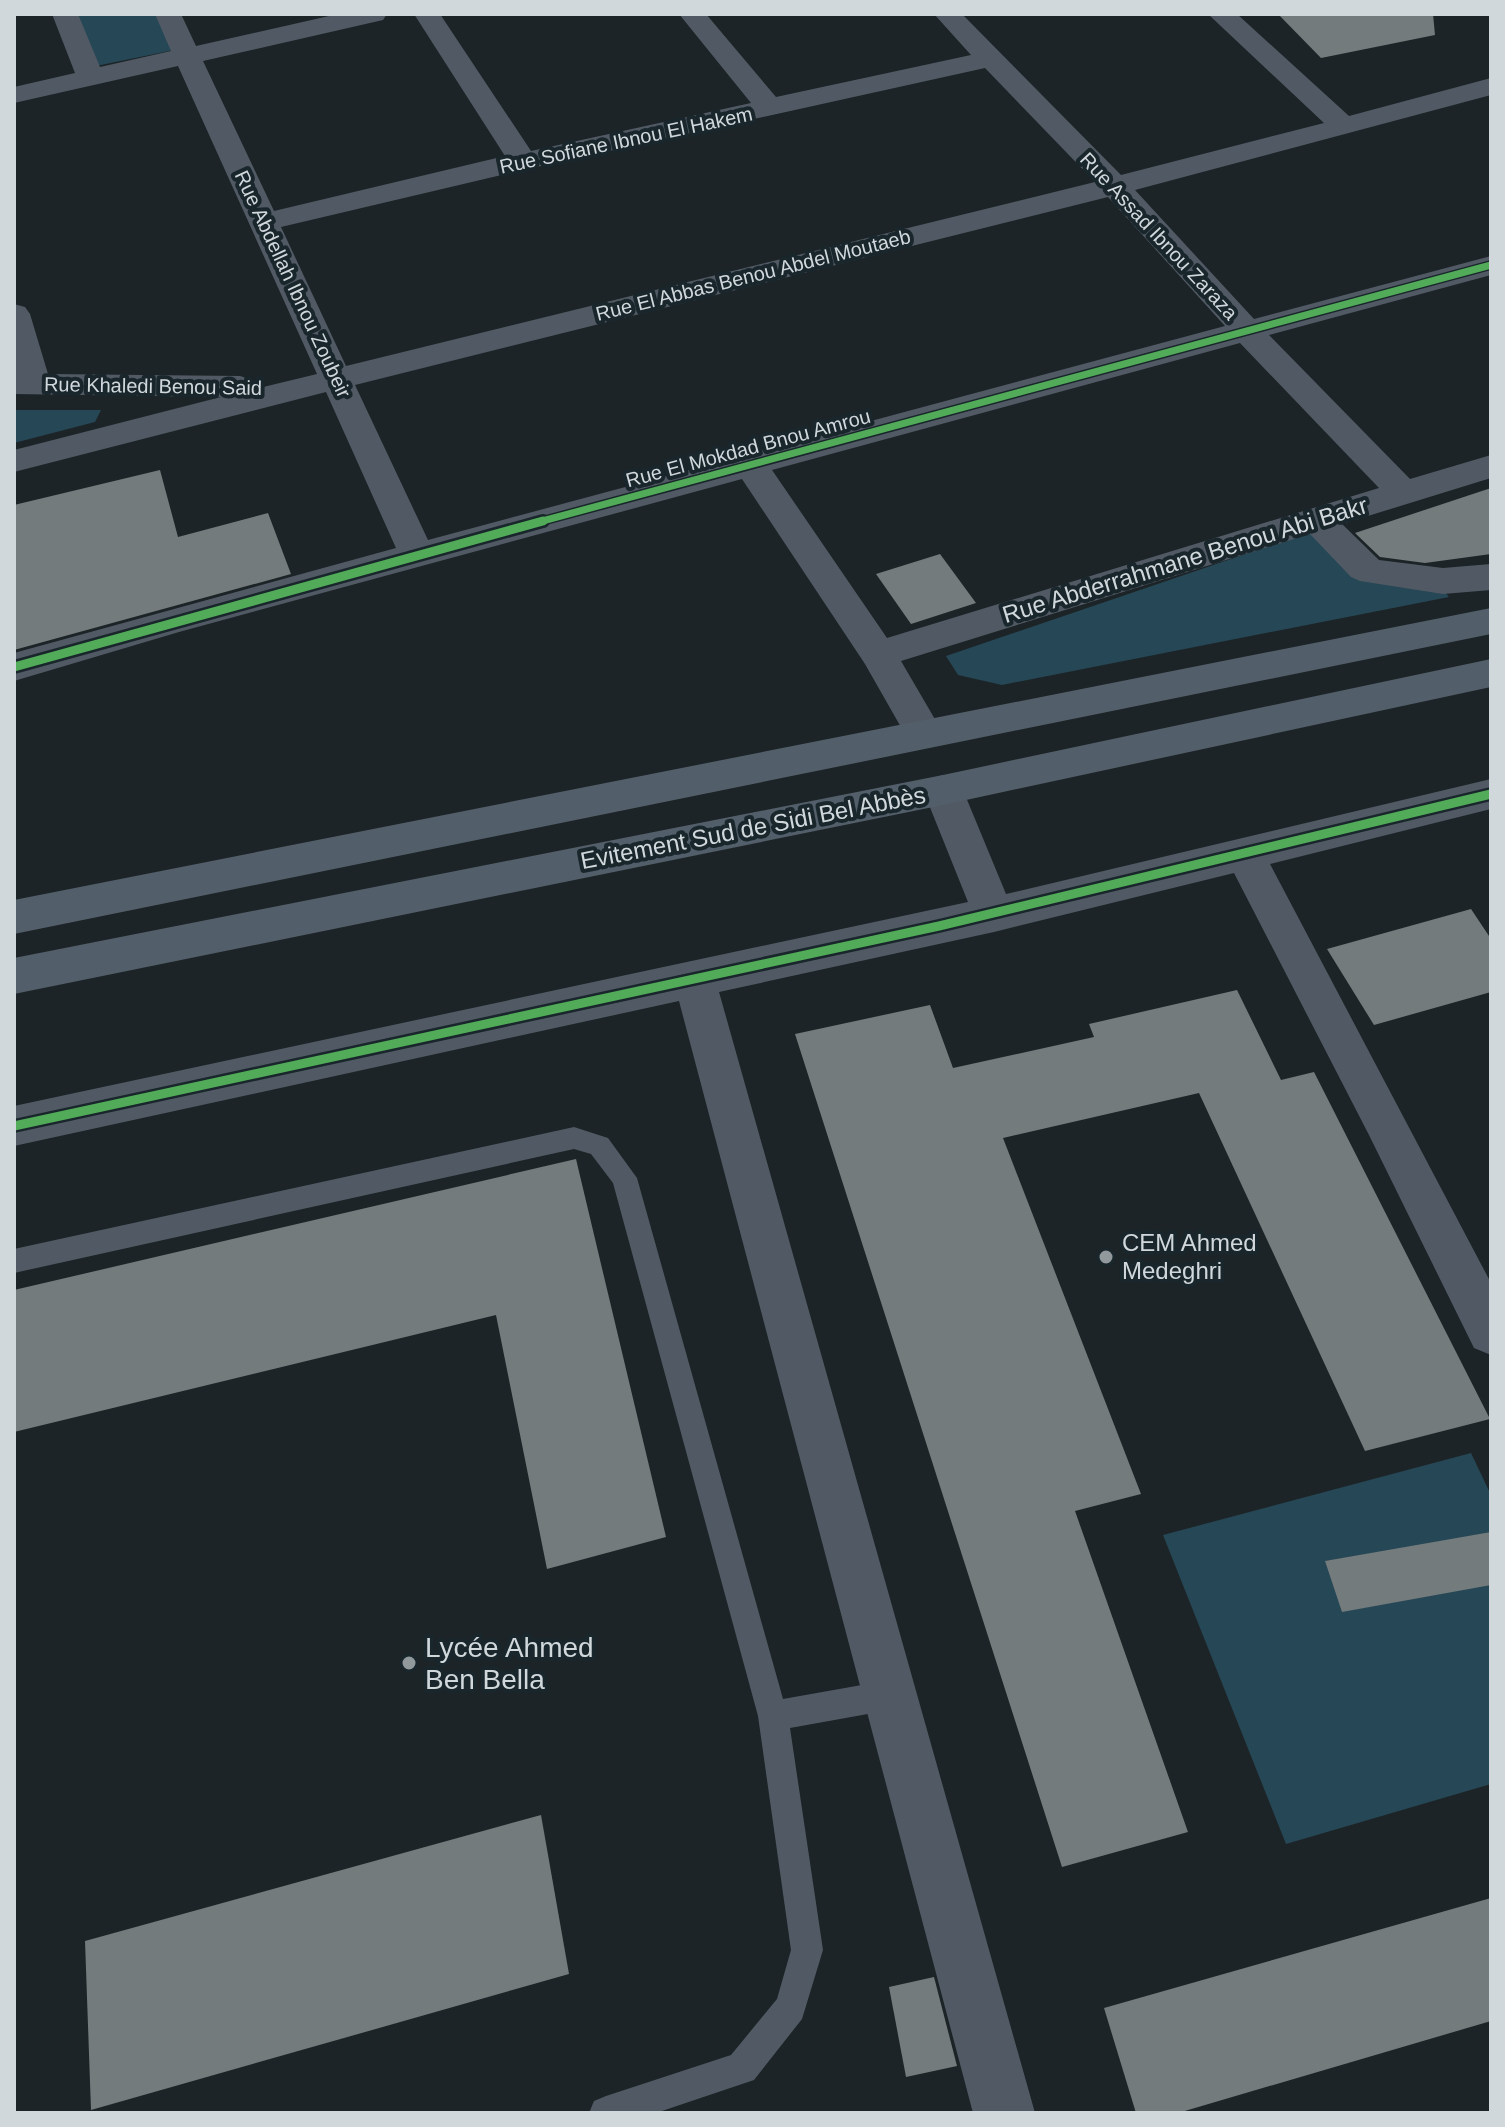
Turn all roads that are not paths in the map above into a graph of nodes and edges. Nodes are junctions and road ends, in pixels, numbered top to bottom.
1 (65, 14) edge
2 (168, 14) edge
3 (374, 14) edge
4 (427, 14) edge
5 (692, 14) edge
6 (947, 14) edge
7 (1221, 14) edge
8 (189, 57) junction
9 (989, 59) junction
10 (90, 77) junction
11 (1491, 86) edge
12 (14, 95) edge
13 (771, 109) junction
14 (1345, 127) junction
15 (523, 161) junction
16 (1115, 186) junction
17 (264, 222) junction
18 (1491, 265) edge
19 (14, 314) edge
20 (1246, 330) junction
21 (337, 377) junction
22 (24, 384) edge
23 (293, 389) junction
24 (14, 461) edge
25 (1491, 466) edge
26 (752, 467) junction
27 (1403, 493) junction
28 (1318, 521) junction
29 (417, 555) junction
30 (1491, 577) edge
31 (1491, 621) edge
32 (878, 654) junction
33 (14, 667) edge
34 (1491, 673) edge
35 (924, 733) junction
36 (943, 790) junction
37 (1491, 794) edge
38 (1246, 857) junction
39 (994, 915) junction
40 (14, 917) edge
41 (14, 976) edge
42 (694, 978) junction
43 (14, 1126) edge
44 (14, 1261) edge
45 (1491, 1332) edge
46 (890, 1695) junction
47 (773, 1716) junction
48 (606, 2113) edge
49 (1004, 2113) edge

1 - 10 street
2 - 8 street, Rue Abdellah Ibnou Zoubeir
3 - 8 street
4 - 15 street
5 - 13 street
6 - 9 street, Rue Assad Ibnou Zaraza
7 - 14 street
8 - 10 street
8 - 17 street, Rue Abdellah Ibnou Zoubeir
9 - 13 street, Rue Sofiane Ibnou El Hakem
9 - 16 street, Rue Assad Ibnou Zaraza
10 - 12 street
11 - 14 street, Rue El Abbas Benou Abdel Moutaeb
13 - 15 street, Rue Sofiane Ibnou El Hakem
14 - 16 street, Rue El Abbas Benou Abdel Moutaeb
15 - 17 street, Rue Sofiane Ibnou El Hakem
16 - 20 street, Rue Assad Ibnou Zaraza
16 - 21 street, Rue El Abbas Benou Abdel Moutaeb
17 - 21 street, Rue Abdellah Ibnou Zoubeir
18 - 20 street, Rue El Mokdad Bnou Amrou
19 - 22 street
20 - 26 street, Rue El Mokdad Bnou Amrou
20 - 27 street, Rue Assad Ibnou Zaraza
21 - 23 street, Rue El Abbas Benou Abdel Moutaeb
21 - 29 street, Rue Abdellah Ibnou Zoubeir
22 - 23 street, Rue Khaledi Benou Said
23 - 24 street, Rue El Abbas Benou Abdel Moutaeb
25 - 27 street, Rue Abderrahmane Benou Abi Bakr
26 - 29 street, Rue El Mokdad Bnou Amrou
26 - 32 street
27 - 28 street, Rue Abderrahmane Benou Abi Bakr
28 - 30 street
28 - 32 street, Rue Abderrahmane Benou Abi Bakr
29 - 33 street, Rue El Mokdad Bnou Amrou
31 - 35 highway
32 - 35 street
34 - 36 highway, Evitement Sud de Sidi Bel Abbès
35 - 40 highway
36 - 39 street
36 - 41 highway, Evitement Sud de Sidi Bel Abbès
37 - 38 street
38 - 39 street
38 - 45 street
39 - 42 street
42 - 43 street
42 - 46 street
44 - 47 lane
46 - 47 lane
46 - 49 street
47 - 48 lane

